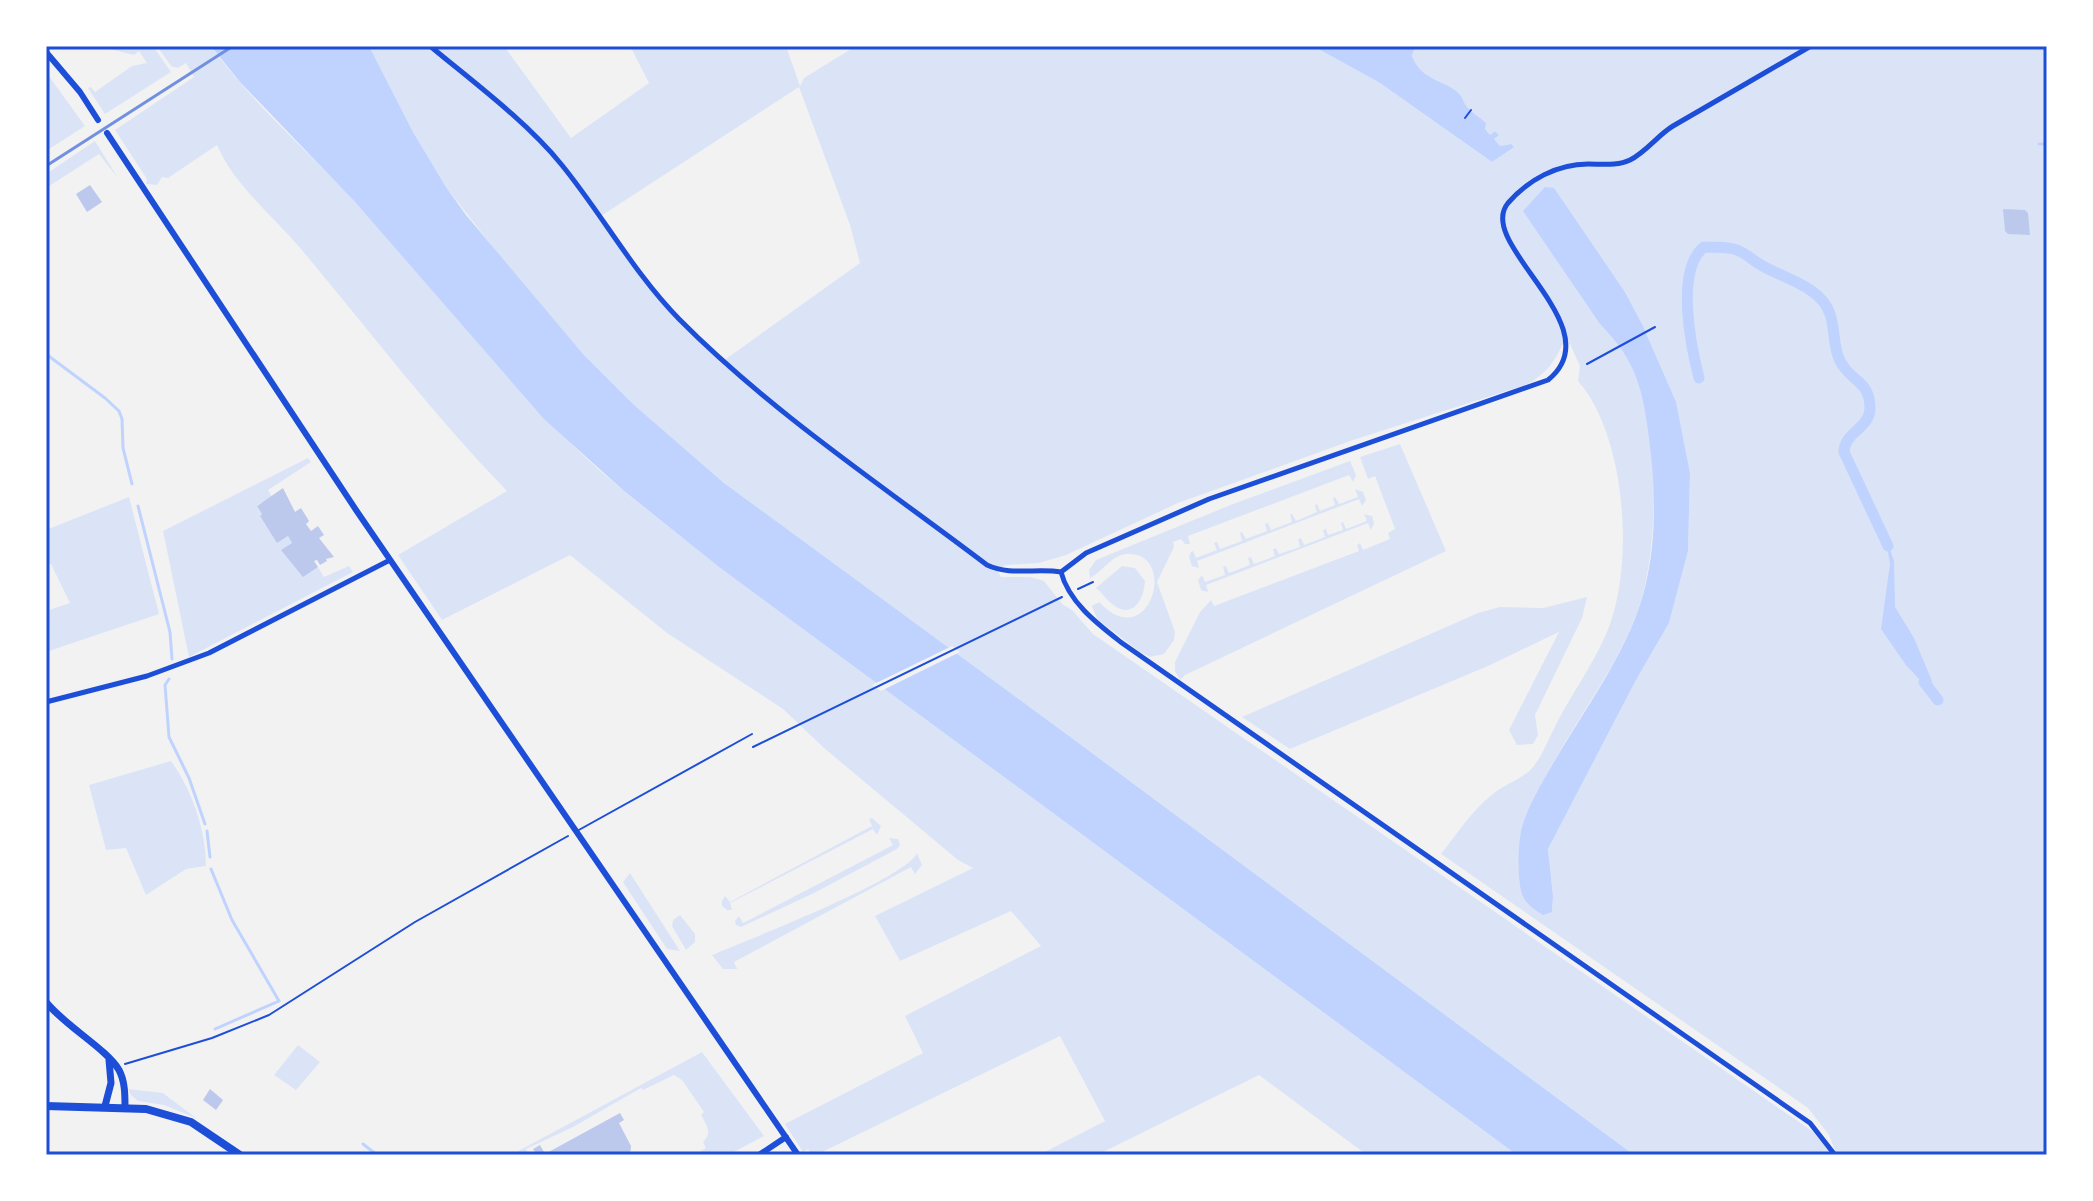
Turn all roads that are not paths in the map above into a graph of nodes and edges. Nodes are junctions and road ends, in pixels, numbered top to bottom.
1 (430, 46) edge
2 (1811, 46) edge
3 (46, 52) edge
4 (98, 120) dead end
5 (107, 133) dead end
6 (390, 560) junction
7 (1061, 572) junction
8 (46, 702) edge
9 (752, 734) dead end
10 (576, 832) junction
11 (46, 1002) edge
12 (112, 1062) junction
13 (46, 1106) edge
14 (105, 1106) junction
15 (125, 1107) junction
16 (786, 1137) junction
17 (240, 1155) edge
18 (759, 1155) edge
19 (798, 1155) edge
20 (1835, 1155) edge

1 - 7 street
2 - 7 street
3 - 4 street
5 - 6 street
6 - 8 street
6 - 10 street
7 - 20 street
9 - 10 lane
10 - 16 street
11 - 12 main road
12 - 14 main road
12 - 15 main road
13 - 14 main road
14 - 15 main road
15 - 17 main road
16 - 18 street
16 - 19 street

